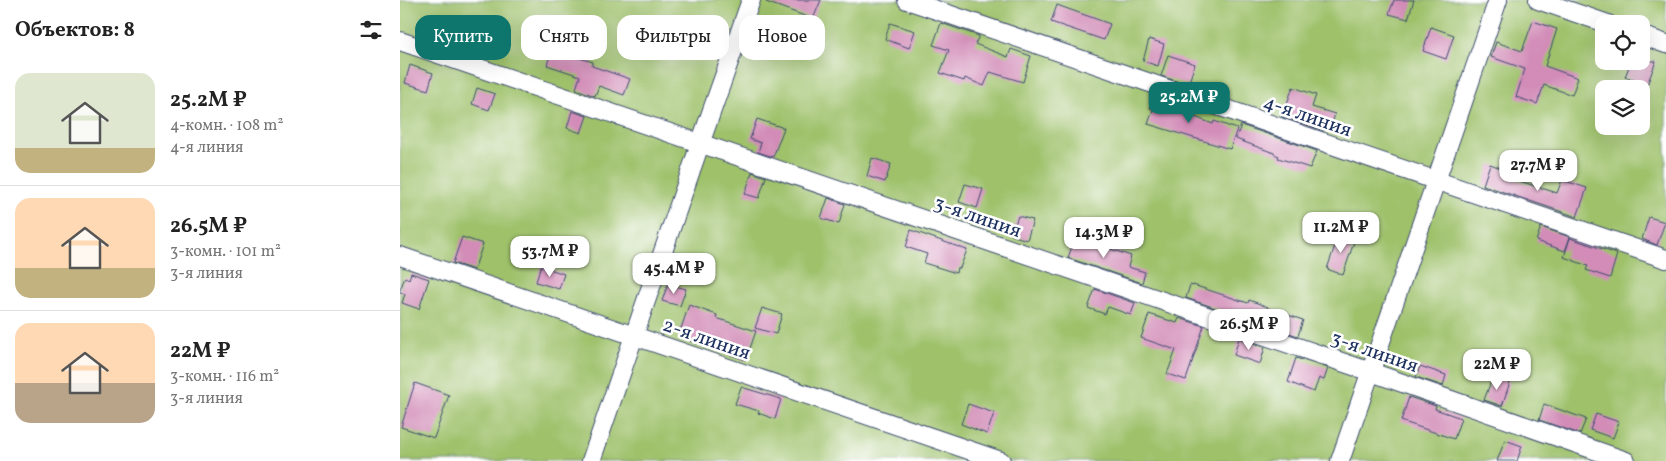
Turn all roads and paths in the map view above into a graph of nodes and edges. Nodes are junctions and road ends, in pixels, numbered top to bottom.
1 (751, 0) edge
2 (907, 0) edge
3 (1498, 0) edge
4 (1538, 0) edge
5 (1595, 20) edge
6 (1650, 38) edge
7 (400, 41) edge
8 (1666, 44) edge
9 (700, 144) junction
10 (1436, 181) junction
11 (400, 256) edge
12 (1666, 259) edge
13 (633, 336) junction
14 (1371, 372) junction
15 (591, 461) edge
16 (1001, 461) edge
17 (1340, 461) edge
18 (1626, 461) edge

1 - 9 street
2 - 10 street, 4-я линия
3 - 10 street
4 - 5 street
6 - 8 street
7 - 9 street, 3-я линия
9 - 13 street
9 - 14 street, 3-я линия
10 - 12 street, 4-я линия
10 - 14 street
11 - 13 street, 2-я линия
13 - 15 street
13 - 16 street, 2-я линия
14 - 17 street
14 - 18 street, 3-я линия

